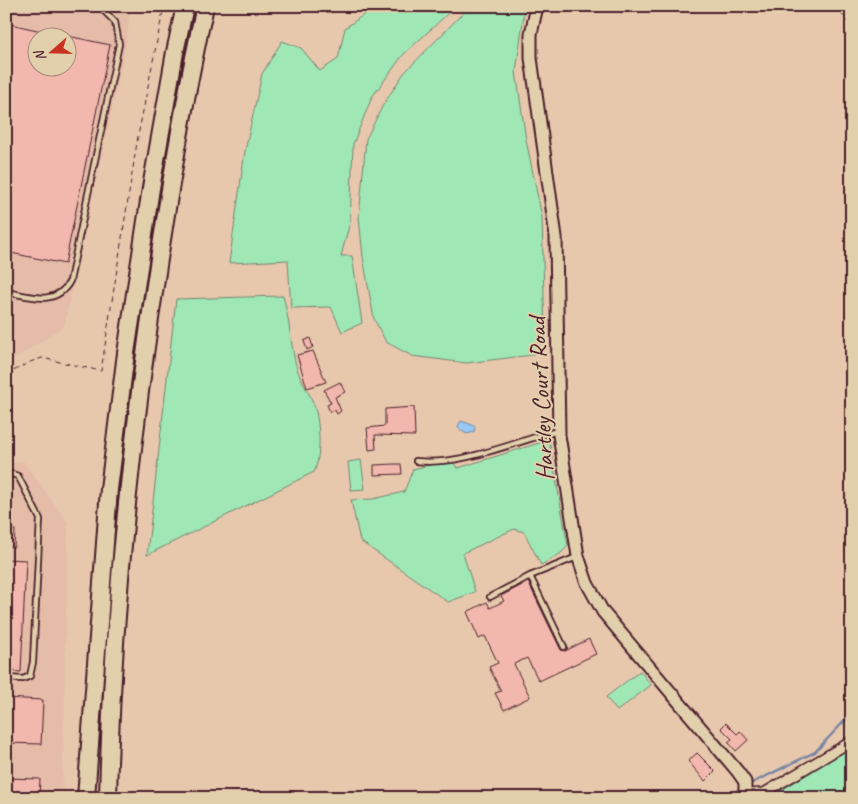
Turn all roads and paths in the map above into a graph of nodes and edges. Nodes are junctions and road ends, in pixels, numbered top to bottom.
1 (100, 6) edge
2 (164, 6) edge
3 (185, 6) edge
4 (205, 6) edge
5 (537, 6) edge
6 (835, 6) edge
7 (852, 27) edge
8 (6, 292) edge
9 (6, 375) edge
10 (559, 430) junction
11 (416, 461) dead end
12 (6, 477) edge
13 (578, 556) junction
14 (530, 576) junction
15 (490, 597) dead end
16 (564, 647) dead end
17 (6, 678) edge
18 (852, 741) edge
19 (746, 791) edge
20 (86, 798) edge
21 (108, 798) edge

1 - 8 lane
2 - 9 path
3 - 20 highway
4 - 21 highway
5 - 10 street, Hartley Court Road
6 - 7 path
10 - 11 lane
10 - 13 street, Hartley Court Road
12 - 17 lane
13 - 14 lane
13 - 19 street, Hartley Court Road
14 - 15 lane
14 - 16 lane
18 - 19 street

